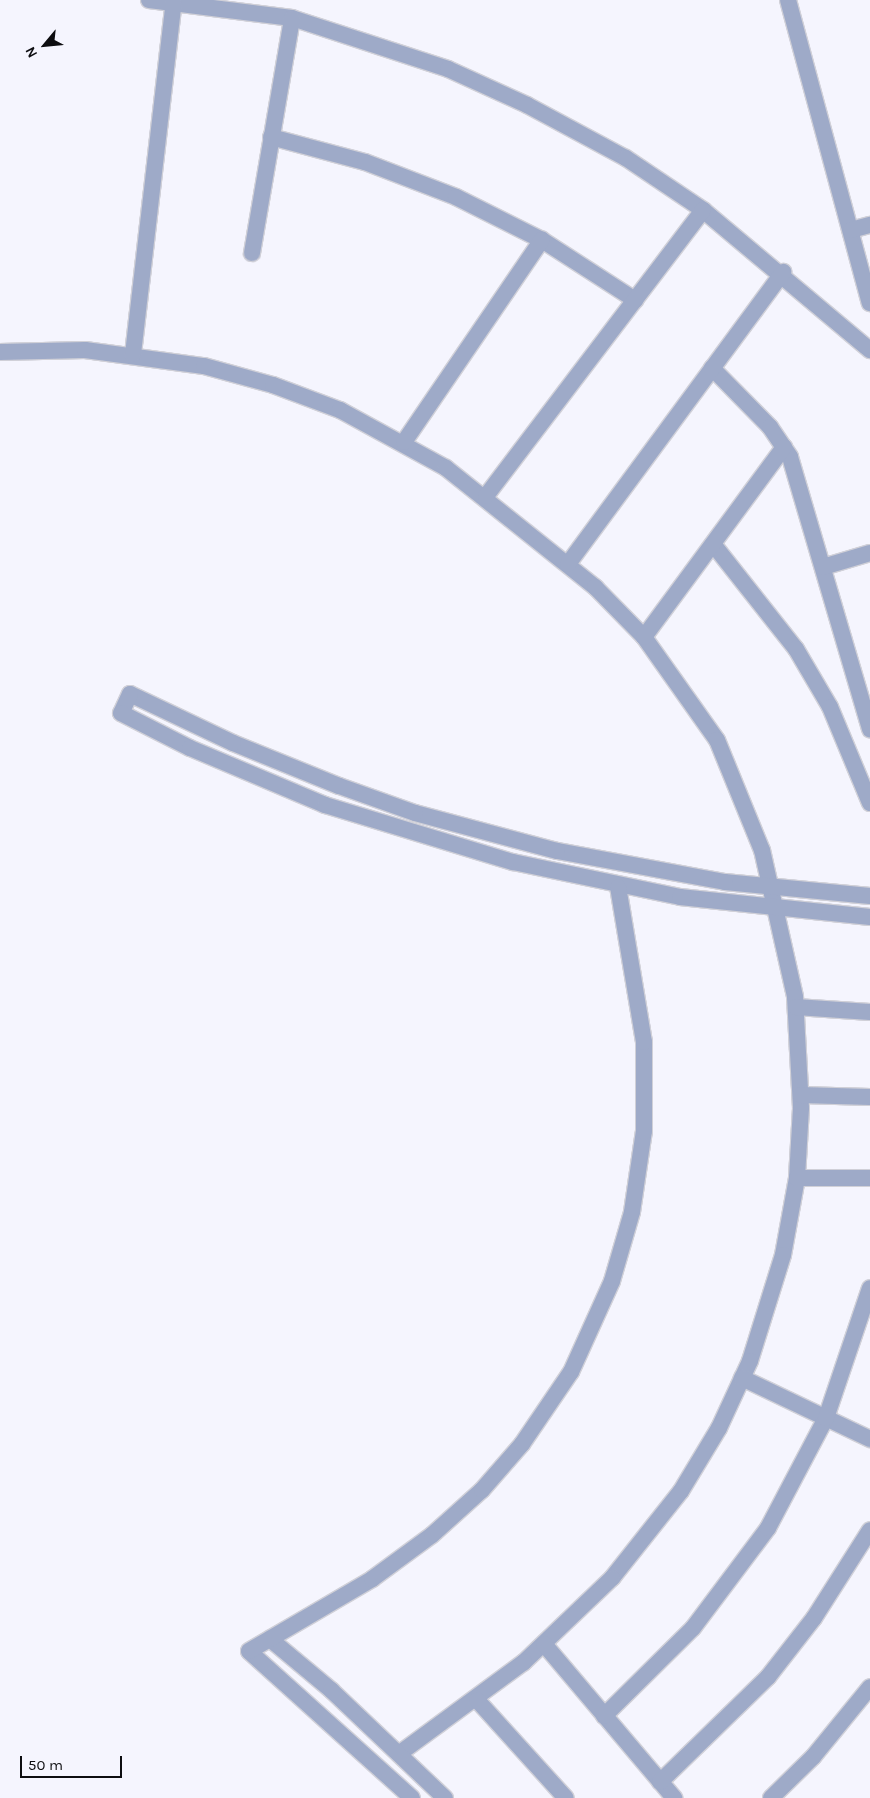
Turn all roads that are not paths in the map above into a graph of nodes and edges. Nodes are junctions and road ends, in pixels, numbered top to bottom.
1 (149, 0) edge
2 (788, 0) edge
3 (174, 2) junction
4 (292, 18) junction
5 (271, 137) junction
6 (703, 210) junction
7 (870, 225) edge
8 (850, 230) junction
9 (542, 240) junction
10 (252, 253) dead end
11 (783, 272) junction
12 (635, 300) junction
13 (870, 303) edge
14 (870, 350) edge
15 (0, 352) edge
16 (134, 354) junction
17 (712, 368) junction
18 (404, 442) junction
19 (784, 447) junction
20 (486, 496) junction
21 (713, 544) junction
22 (870, 553) edge
23 (568, 564) junction
24 (823, 567) junction
25 (644, 637) junction
26 (870, 729) edge
27 (870, 804) edge
28 (618, 887) junction
29 (772, 888) junction
30 (870, 896) edge
31 (777, 908) junction
32 (870, 917) edge
33 (796, 1007) junction
34 (870, 1012) edge
35 (801, 1095) junction
36 (870, 1097) edge
37 (797, 1178) junction
38 (870, 1178) edge
39 (870, 1288) edge
40 (742, 1378) junction
41 (826, 1418) junction
42 (870, 1438) edge
43 (870, 1530) edge
44 (270, 1639) junction
45 (544, 1644) junction
46 (870, 1687) edge
47 (476, 1700) junction
48 (604, 1716) junction
49 (400, 1753) junction
50 (660, 1782) junction
51 (412, 1798) edge
52 (445, 1798) edge
53 (566, 1798) edge
54 (674, 1798) edge
55 (771, 1798) edge

1 - 3 street
2 - 8 street
3 - 4 street
3 - 16 street
4 - 5 street
4 - 6 street
5 - 9 street
5 - 10 street
6 - 11 street
6 - 12 street
7 - 8 street
8 - 13 street
9 - 12 street
9 - 18 street
11 - 14 street
11 - 17 street
12 - 20 street
15 - 16 street
16 - 18 street
17 - 19 street
17 - 23 street
18 - 20 street
19 - 21 street
19 - 24 street
20 - 23 street
21 - 25 street
21 - 27 street
22 - 24 street
23 - 25 street
24 - 26 street
25 - 29 street
28 - 29 street
28 - 31 street
28 - 44 street
29 - 30 street
29 - 31 street
31 - 32 street
31 - 33 street
33 - 34 street
33 - 35 street
35 - 36 street
35 - 37 street
37 - 38 street
37 - 40 street
39 - 41 street
40 - 41 street
40 - 45 street
41 - 42 street
41 - 48 street
43 - 50 street
44 - 49 street
44 - 51 street
45 - 47 street
45 - 48 street
46 - 55 street
47 - 49 street
47 - 53 street
48 - 50 street
49 - 52 street
50 - 54 street

